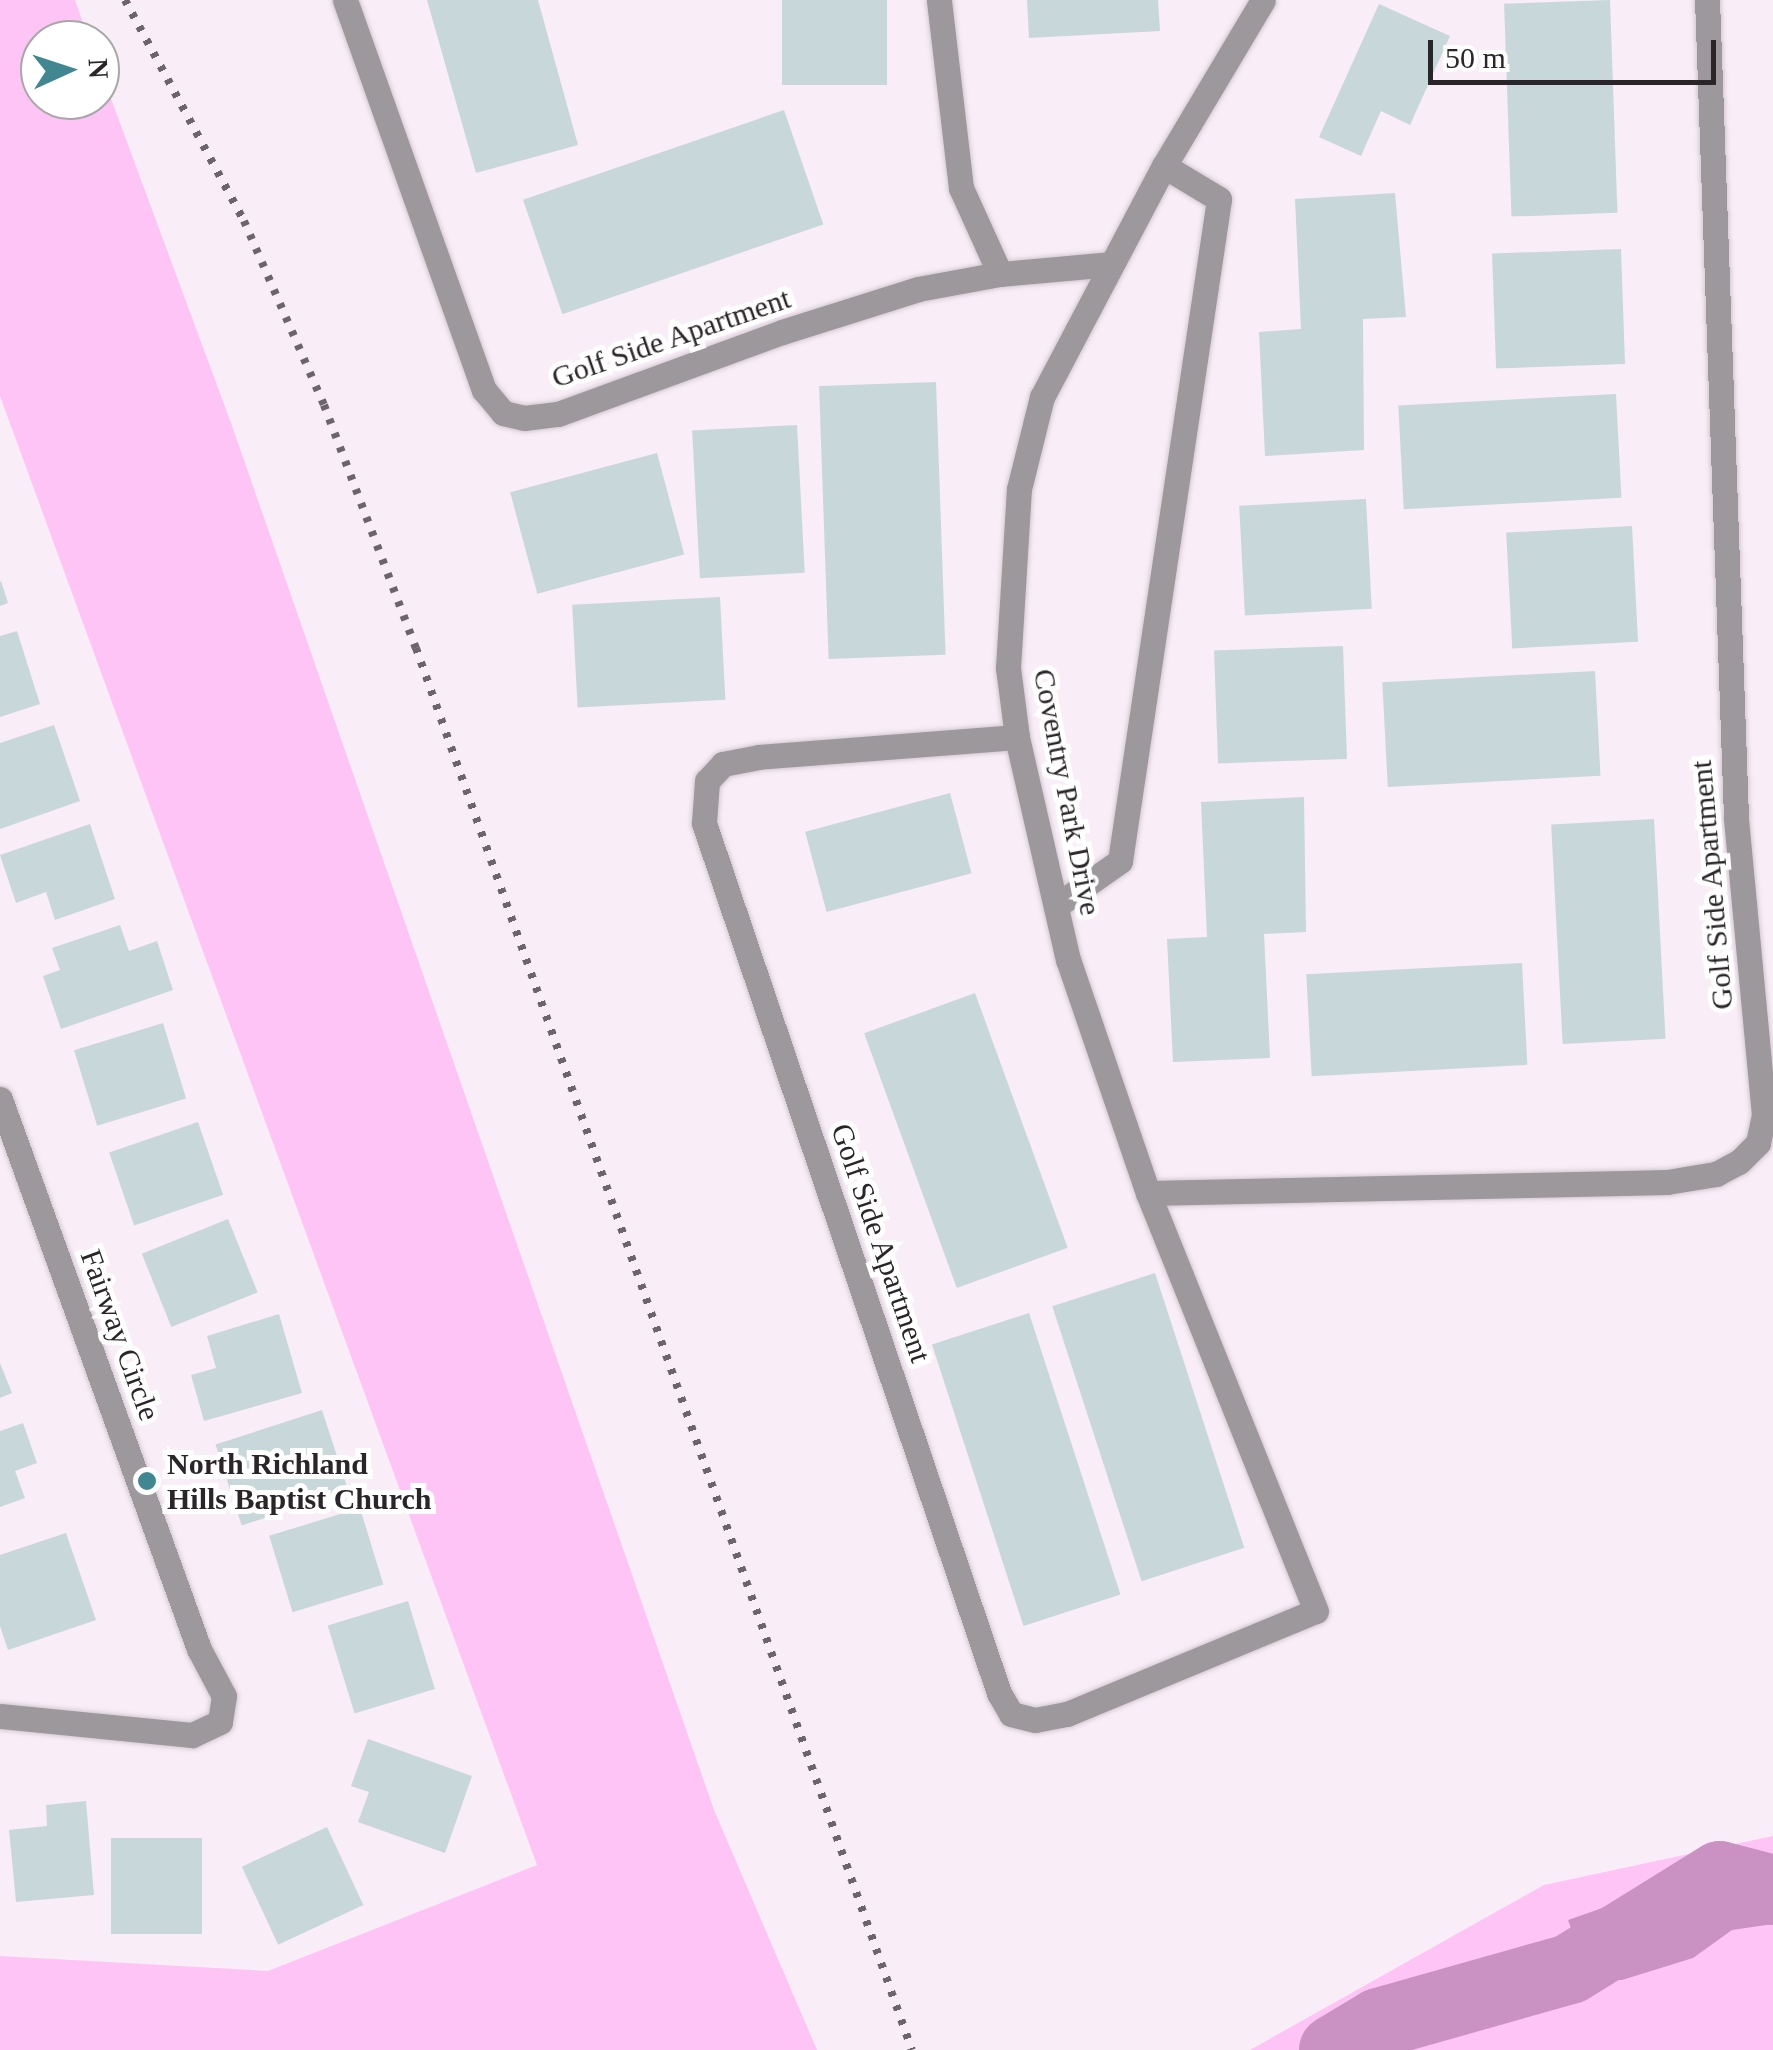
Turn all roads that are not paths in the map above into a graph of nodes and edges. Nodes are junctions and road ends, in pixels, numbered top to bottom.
1 (345, 0) edge
2 (939, 0) edge
3 (1262, 0) edge
4 (1707, 0) edge
5 (1164, 166) junction
6 (1111, 264) junction
7 (1000, 274) junction
8 (1017, 737) junction
9 (1056, 906) junction
10 (0, 1099) edge
11 (1148, 1194) junction
12 (1316, 1611) joint
13 (0, 1716) edge

1 - 7 street, Golf Side Apartment
2 - 7 street
3 - 5 street, Coventry Park Drive
4 - 11 street, Golf Side Apartment
5 - 6 street, Coventry Park Drive
5 - 9 street
6 - 7 street, Golf Side Apartment
6 - 8 street, Coventry Park Drive
8 - 9 street, Coventry Park Drive
8 - 12 street, Golf Side Apartment
9 - 11 street, Coventry Park Drive
10 - 13 street, Fairway Circle
11 - 12 street, Coventry Park Drive

